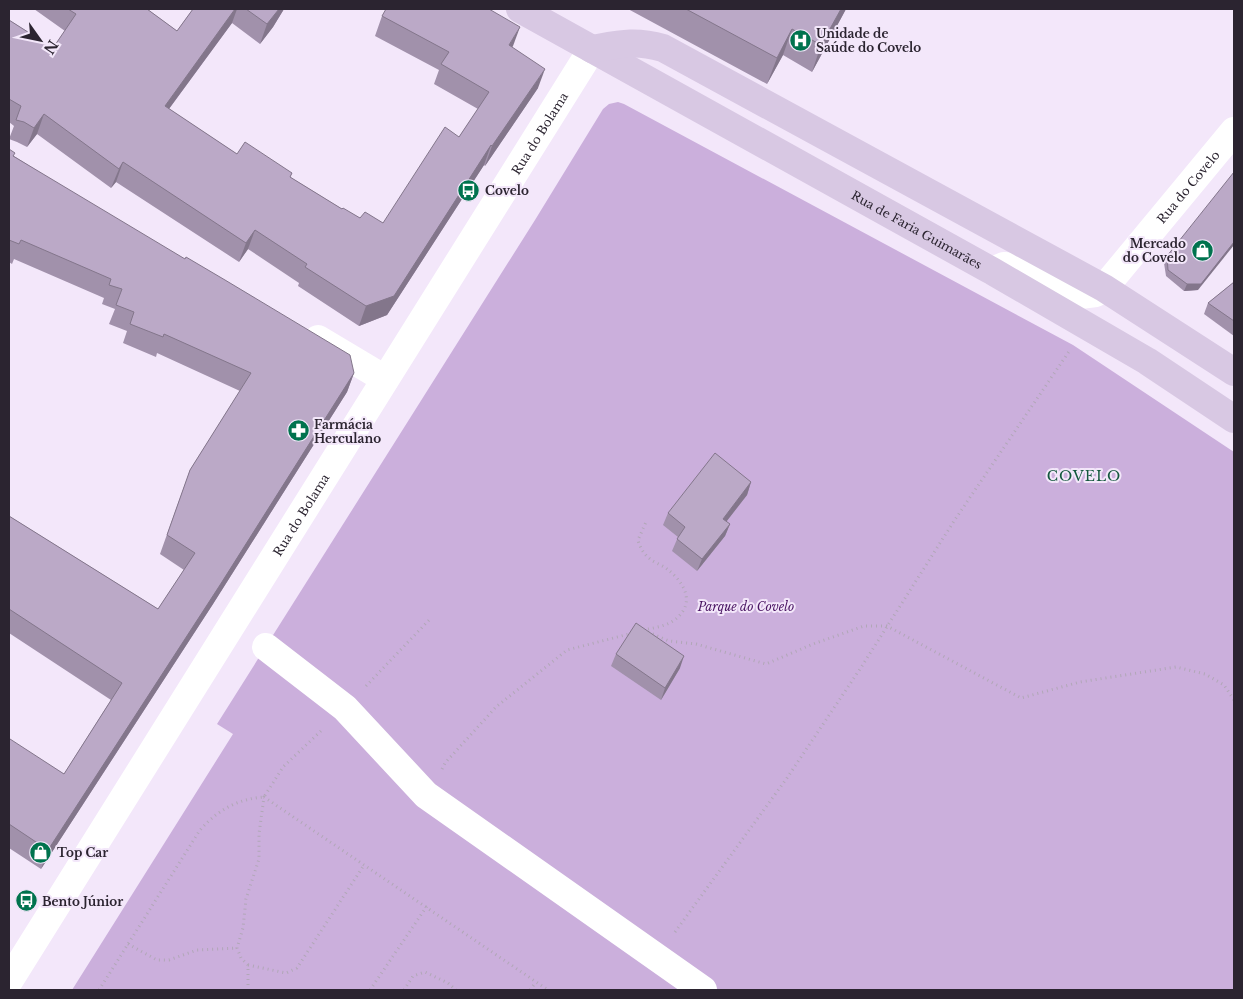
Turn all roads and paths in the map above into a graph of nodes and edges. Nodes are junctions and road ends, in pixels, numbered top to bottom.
1 (520, 9) edge
2 (592, 48) junction
3 (1232, 129) edge
4 (992, 271) junction
5 (1104, 288) junction
6 (300, 328) edge
7 (1073, 345) dead end
8 (1234, 372) edge
9 (385, 379) junction
10 (1234, 419) edge
11 (646, 522) dead end
12 (431, 618) dead end
13 (887, 626) junction
14 (643, 630) junction
15 (266, 648) dead end
16 (1234, 700) edge
17 (345, 708) junction
18 (426, 796) junction
19 (264, 797) junction
20 (364, 865) junction
21 (427, 906) junction
22 (128, 944) junction
23 (237, 948) junction
24 (657, 958) junction
25 (248, 965) junction
26 (9, 982) edge
27 (536, 982) junction
28 (99, 990) edge
29 (248, 990) edge
30 (370, 990) edge
31 (404, 990) edge
32 (456, 990) edge
33 (530, 990) edge
34 (548, 990) edge
35 (703, 990) edge

1 - 2 main road, Rua de Faria Guimarães
2 - 4 main road, Rua de Faria Guimarães
2 - 5 main road
2 - 9 street, Rua do Bolama
3 - 5 street, Rua do Covelo
4 - 5 street
4 - 10 main road, Rua de Faria Guimarães
5 - 8 main road
6 - 9 street
7 - 13 path
9 - 26 street, Rua do Bolama
11 - 14 path
12 - 17 path
13 - 14 path
13 - 16 path
13 - 24 path
14 - 18 path
15 - 17 street
17 - 18 street
17 - 19 path
18 - 24 street
19 - 20 path
19 - 22 path
19 - 23 path
20 - 21 path
20 - 25 path
21 - 27 path
21 - 30 path
22 - 23 path
22 - 28 path
23 - 25 path
24 - 35 street
25 - 29 path
27 - 33 path
27 - 34 path
31 - 32 path

